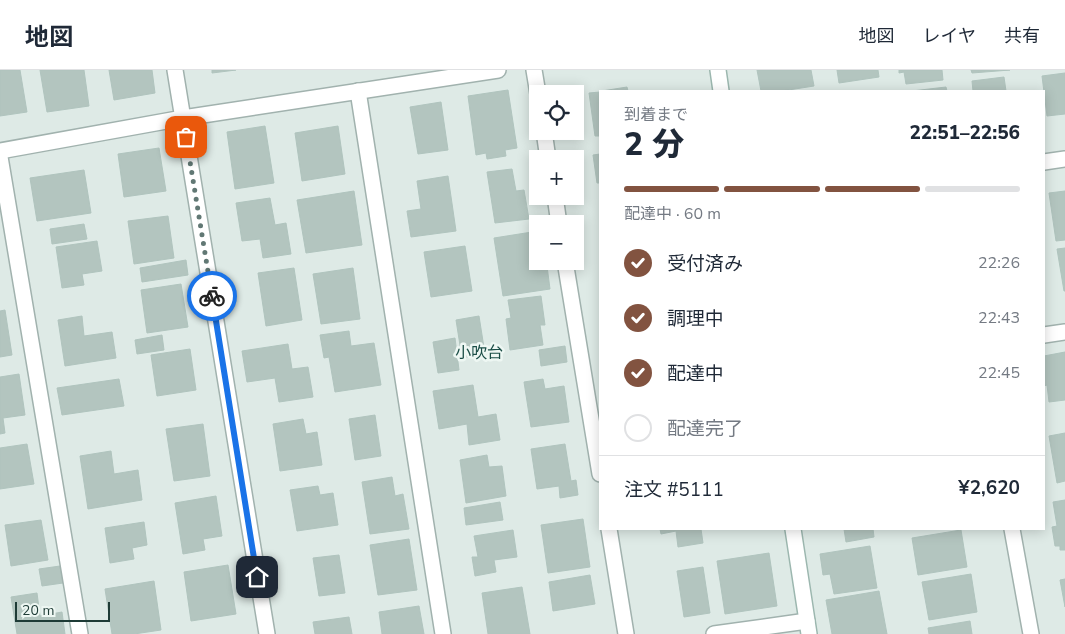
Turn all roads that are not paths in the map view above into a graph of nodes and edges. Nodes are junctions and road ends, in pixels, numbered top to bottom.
1 (175, 70) edge
2 (498, 70) edge
3 (534, 70) edge
4 (718, 70) edge
5 (536, 85) edge
6 (722, 90) edge
7 (358, 92) junction
8 (183, 118) junction
9 (0, 151) edge
10 (0, 157) edge
11 (1065, 159) edge
12 (1045, 162) edge
13 (566, 270) edge
14 (1065, 332) edge
15 (1045, 335) edge
16 (599, 468) edge
17 (609, 530) edge
18 (793, 530) edge
19 (1012, 530) edge
20 (808, 628) edge
21 (80, 634) edge
22 (267, 634) edge
23 (443, 634) edge
24 (626, 634) edge
25 (714, 634) edge
26 (1031, 634) edge

1 - 8 street
2 - 7 street
3 - 5 street
4 - 6 street
7 - 8 street
7 - 23 street
8 - 9 street
8 - 22 street
10 - 21 street
11 - 12 street
13 - 16 street
14 - 15 street
17 - 24 street
18 - 20 street
19 - 26 street
20 - 25 street

